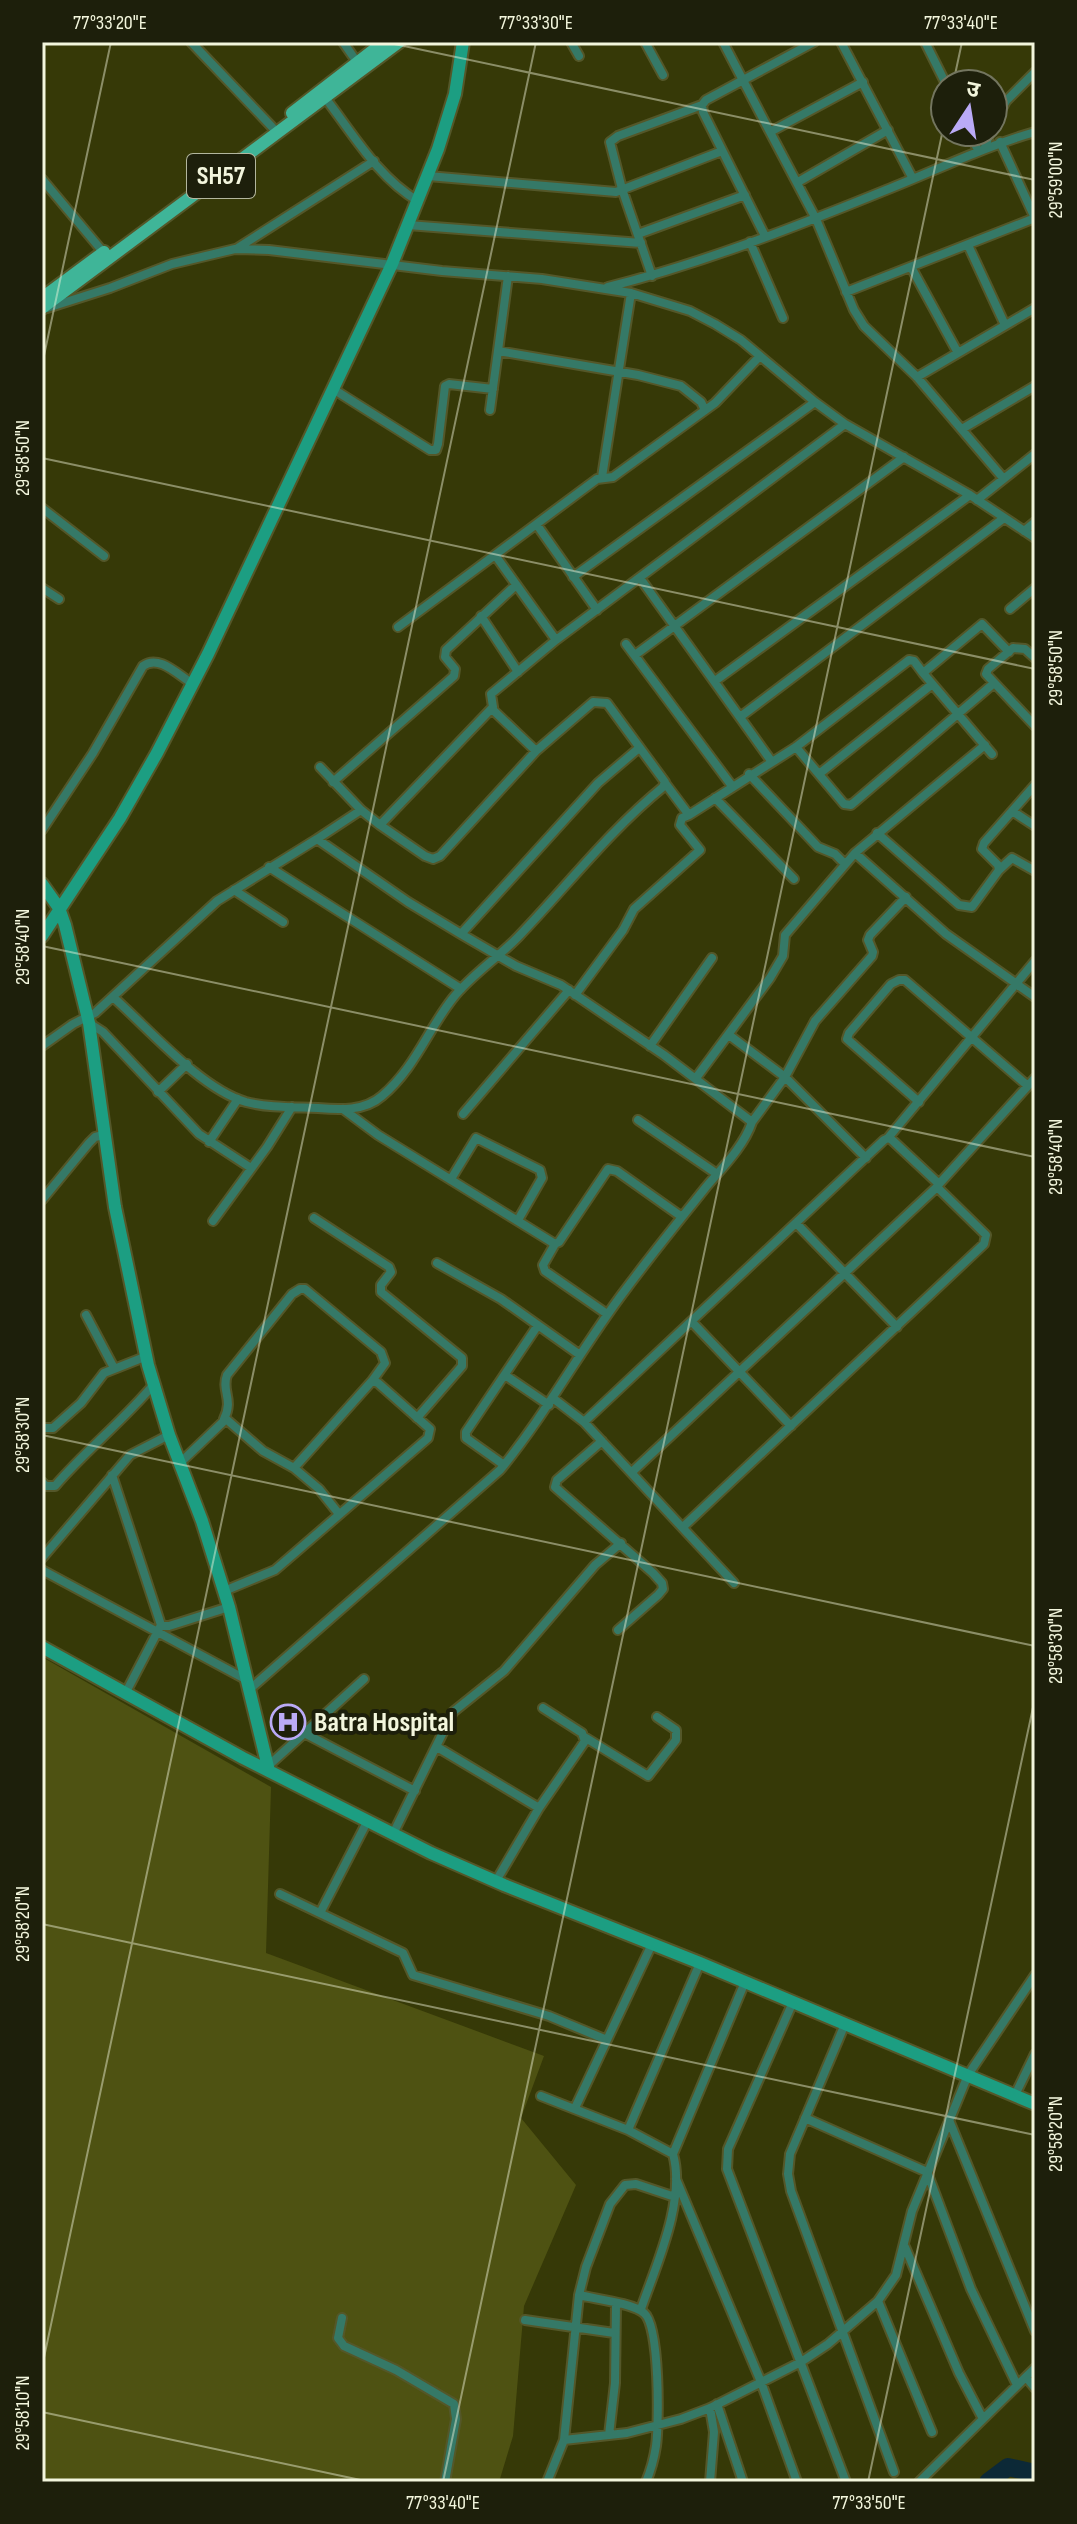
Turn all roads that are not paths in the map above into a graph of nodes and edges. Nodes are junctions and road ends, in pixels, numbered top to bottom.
1 (191, 42) edge
2 (343, 42) edge
3 (384, 42) edge
4 (399, 42) edge
5 (463, 42) edge
6 (571, 42) edge
7 (645, 42) edge
8 (723, 42) edge
9 (814, 42) edge
10 (841, 42) edge
11 (925, 42) edge
12 (579, 56) dead end
13 (357, 62) junction
14 (938, 68) edge
15 (1035, 72) edge
16 (663, 75) dead end
17 (863, 82) junction
18 (742, 83) junction
19 (323, 94) junction
20 (1009, 98) edge
21 (702, 105) junction
22 (273, 128) junction
23 (888, 130) junction
24 (770, 132) junction
25 (1035, 132) edge
26 (1009, 139) edge
27 (982, 148) edge
28 (1003, 148) edge
29 (722, 151) junction
30 (374, 161) junction
31 (219, 174) junction
32 (428, 176) junction
33 (42, 179) edge
34 (913, 179) junction
35 (798, 182) junction
36 (622, 189) junction
37 (745, 195) junction
38 (418, 201) junction
39 (1035, 218) edge
40 (816, 219) junction
41 (408, 225) junction
42 (765, 236) junction
43 (640, 238) junction
44 (750, 242) junction
45 (968, 245) junction
46 (235, 249) junction
47 (104, 253) junction
48 (392, 264) junction
49 (911, 267) junction
50 (508, 276) junction
51 (652, 276) junction
52 (603, 288) junction
53 (846, 292) junction
54 (631, 293) junction
55 (42, 298) edge
56 (1035, 308) edge
57 (42, 309) edge
58 (783, 318) dead end
59 (1005, 325) junction
60 (498, 351) junction
61 (958, 353) junction
62 (760, 356) junction
63 (617, 372) junction
64 (917, 377) junction
65 (1035, 386) edge
66 (333, 389) junction
67 (493, 389) junction
68 (815, 402) junction
69 (490, 410) dead end
70 (705, 410) junction
71 (845, 424) junction
72 (962, 429) junction
73 (1035, 454) edge
74 (904, 457) junction
75 (602, 477) junction
76 (1003, 478) junction
77 (974, 498) junction
78 (42, 508) edge
79 (1004, 518) junction
80 (1035, 522) edge
81 (537, 525) junction
82 (1024, 531) junction
83 (1035, 538) edge
84 (495, 555) junction
85 (104, 556) dead end
86 (573, 577) junction
87 (640, 578) junction
88 (516, 585) junction
89 (42, 588) edge
90 (1035, 588) edge
91 (59, 599) dead end
92 (1010, 609) dead end
93 (597, 610) junction
94 (481, 616) junction
95 (398, 627) dead end
96 (674, 627) junction
97 (556, 640) junction
98 (626, 644) dead end
99 (1009, 652) junction
100 (635, 655) junction
101 (1035, 658) edge
102 (518, 672) junction
103 (923, 673) junction
104 (715, 681) junction
105 (193, 684) junction
106 (993, 684) junction
107 (931, 685) junction
108 (492, 709) junction
109 (957, 715) junction
110 (740, 717) junction
111 (1035, 726) edge
112 (985, 745) junction
113 (796, 747) junction
114 (639, 748) junction
115 (536, 751) junction
116 (992, 754) dead end
117 (772, 762) junction
118 (320, 767) dead end
119 (749, 774) junction
120 (819, 774) junction
121 (333, 782) junction
122 (665, 783) junction
123 (1035, 785) edge
124 (732, 786) junction
125 (715, 798) junction
126 (361, 810) junction
127 (1012, 811) junction
128 (689, 815) junction
129 (380, 825) junction
130 (1035, 826) edge
131 (42, 830) edge
132 (877, 833) junction
133 (317, 839) junction
134 (855, 853) junction
135 (845, 864) junction
136 (269, 867) junction
137 (999, 870) junction
138 (1035, 871) edge
139 (794, 879) dead end
140 (42, 884) edge
141 (234, 890) junction
142 (906, 897) junction
143 (59, 908) junction
144 (283, 922) dead end
145 (461, 934) junction
146 (42, 936) edge
147 (499, 956) junction
148 (712, 958) dead end
149 (1035, 961) edge
150 (1018, 985) junction
151 (461, 989) junction
152 (572, 992) junction
153 (113, 997) junction
154 (1035, 997) edge
155 (88, 1021) junction
156 (729, 1035) junction
157 (972, 1039) junction
158 (42, 1046) edge
159 (650, 1046) junction
160 (187, 1064) junction
161 (785, 1077) junction
162 (696, 1078) junction
163 (1035, 1078) edge
164 (1028, 1086) junction
165 (158, 1092) junction
166 (238, 1099) junction
167 (919, 1102) junction
168 (292, 1107) junction
169 (343, 1109) junction
170 (463, 1114) dead end
171 (638, 1120) dead end
172 (752, 1122) junction
173 (103, 1135) junction
174 (888, 1138) junction
175 (209, 1142) junction
176 (866, 1158) junction
177 (251, 1168) junction
178 (717, 1174) junction
179 (451, 1179) junction
180 (938, 1186) junction
181 (42, 1200) edge
182 (682, 1217) junction
183 (314, 1218) dead end
184 (518, 1220) junction
185 (213, 1221) dead end
186 (796, 1223) junction
187 (555, 1244) junction
188 (437, 1263) dead end
189 (846, 1273) junction
190 (607, 1314) junction
191 (86, 1315) dead end
192 (692, 1322) junction
193 (538, 1325) junction
194 (897, 1327) junction
195 (580, 1355) junction
196 (147, 1356) junction
197 (114, 1368) junction
198 (741, 1373) junction
199 (505, 1375) junction
200 (372, 1381) junction
201 (154, 1384) junction
202 (552, 1402) junction
203 (417, 1418) junction
204 (224, 1419) junction
205 (584, 1422) junction
206 (791, 1426) junction
207 (42, 1428) edge
208 (169, 1435) junction
209 (602, 1441) junction
210 (180, 1463) junction
211 (504, 1465) junction
212 (294, 1468) junction
213 (632, 1472) junction
214 (112, 1475) junction
215 (42, 1482) edge
216 (339, 1514) junction
217 (683, 1527) junction
218 (621, 1543) junction
219 (42, 1558) edge
220 (42, 1570) edge
221 (734, 1583) dead end
222 (224, 1591) junction
223 (229, 1607) junction
224 (159, 1629) junction
225 (618, 1630) dead end
226 (42, 1647) edge
227 (364, 1679) dead end
228 (249, 1685) junction
229 (125, 1694) junction
230 (543, 1708) dead end
231 (657, 1717) dead end
232 (306, 1734) junction
233 (586, 1738) junction
234 (437, 1747) junction
235 (268, 1768) junction
236 (415, 1791) junction
237 (539, 1808) junction
238 (367, 1822) junction
239 (393, 1834) junction
240 (496, 1881) junction
241 (280, 1894) dead end
242 (320, 1913) junction
243 (652, 1944) junction
244 (700, 1963) junction
245 (1035, 1975) edge
246 (745, 1982) junction
247 (793, 2002) junction
248 (845, 2024) junction
249 (607, 2040) junction
250 (1035, 2054) edge
251 (968, 2075) junction
252 (1015, 2095) junction
253 (541, 2096) dead end
254 (1035, 2104) edge
255 (575, 2108) junction
256 (805, 2118) junction
257 (948, 2119) junction
258 (628, 2130) junction
259 (673, 2154) junction
260 (927, 2172) junction
261 (676, 2179) junction
262 (675, 2197) junction
263 (905, 2246) junction
264 (579, 2295) junction
265 (878, 2301) junction
266 (616, 2304) junction
267 (641, 2309) junction
268 (342, 2318) dead end
269 (525, 2320) dead end
270 (576, 2327) junction
271 (844, 2331) junction
272 (1035, 2331) edge
273 (614, 2333) junction
274 (801, 2362) junction
275 (1035, 2368) edge
276 (1026, 2377) junction
277 (761, 2382) junction
278 (1017, 2385) junction
279 (1035, 2388) edge
280 (714, 2406) junction
281 (983, 2419) junction
282 (658, 2425) junction
283 (932, 2432) dead end
284 (609, 2435) junction
285 (564, 2440) junction
286 (894, 2472) dead end
287 (445, 2482) edge
288 (547, 2482) edge
289 (646, 2482) edge
290 (710, 2482) edge
291 (743, 2482) edge
292 (797, 2482) edge
293 (846, 2482) edge
294 (919, 2482) edge

1 - 22 street
2 - 13 street
3 - 13 main road, SH57
4 - 19 main road, SH57
5 - 32 street
6 - 12 street
7 - 16 street
8 - 18 street
9 - 18 street
10 - 17 street
11 - 14 street
13 - 19 main road, SH57
15 - 20 street
17 - 23 street
17 - 24 street
18 - 21 street
18 - 24 street
19 - 22 main road, SH57
19 - 30 street
19 - 31 main road, SH57
21 - 29 street
21 - 36 street
22 - 31 main road, SH57
23 - 34 street
23 - 35 street
24 - 35 street
25 - 26 street
27 - 34 street
28 - 39 street
29 - 36 street
29 - 37 street
30 - 38 street
30 - 46 street
31 - 47 main road, SH57
31 - 57 main road, SH57
32 - 36 street
32 - 38 street
33 - 47 street
34 - 40 street
35 - 40 street
36 - 43 street
37 - 42 street
37 - 43 street
38 - 41 street
39 - 45 street
40 - 42 street
40 - 53 street
41 - 43 street
41 - 48 street
42 - 44 street
43 - 51 street
44 - 51 street
44 - 58 street
45 - 49 street
45 - 59 street
46 - 48 street
46 - 57 street
47 - 55 main road, SH57
48 - 50 street
48 - 66 street
49 - 53 street
49 - 61 street
50 - 52 street
50 - 60 street
51 - 52 street
52 - 54 street
53 - 64 street
54 - 62 street
54 - 63 street
56 - 59 street
59 - 61 street
60 - 63 street
60 - 67 street
61 - 64 street
62 - 68 street
62 - 70 street
63 - 70 street
63 - 75 street
64 - 72 street
65 - 72 street
66 - 67 street
66 - 105 street
67 - 69 street
68 - 71 street
68 - 86 street
70 - 75 street
71 - 74 street
71 - 87 street
72 - 76 street
73 - 76 street
74 - 77 street
74 - 96 street
75 - 81 street
76 - 77 street
77 - 79 street
77 - 104 street
78 - 85 street
79 - 82 street
79 - 110 street
80 - 82 street
81 - 84 street
81 - 86 street
82 - 83 street
84 - 88 street
84 - 95 street
86 - 93 street
87 - 93 street
87 - 96 street
88 - 94 street
88 - 97 street
89 - 91 street
90 - 92 street
93 - 97 street
94 - 102 street
94 - 121 street
96 - 100 street
96 - 104 street
97 - 102 street
98 - 100 street
99 - 101 street
99 - 103 street
99 - 106 street
100 - 124 street
102 - 108 street
103 - 107 street
103 - 113 street
104 - 110 street
105 - 131 street
105 - 143 street
106 - 109 street
106 - 111 street
107 - 109 street
107 - 120 street
108 - 115 street
108 - 129 street
109 - 112 street
109 - 120 street
110 - 117 street
112 - 116 street
112 - 132 street
113 - 117 street
113 - 120 street
114 - 115 street
114 - 122 street
114 - 145 street
115 - 129 street
117 - 119 street
118 - 121 street
119 - 124 street
119 - 135 street
121 - 126 street
122 - 128 street
122 - 147 street
123 - 127 street
124 - 125 street
125 - 128 street
125 - 139 street
126 - 129 street
126 - 133 street
127 - 130 street
127 - 137 street
128 - 152 street
132 - 134 street
132 - 137 street
133 - 136 street
133 - 145 street
134 - 135 street
134 - 142 street
135 - 156 street
136 - 141 street
136 - 151 street
137 - 138 street
140 - 143 street
141 - 144 street
141 - 153 street
142 - 150 street
142 - 161 street
143 - 146 street
143 - 155 street
145 - 147 street
147 - 151 street
147 - 152 street
148 - 159 street
149 - 150 street
150 - 154 street
150 - 157 street
151 - 169 street
152 - 159 street
152 - 170 street
153 - 155 street
153 - 160 street
155 - 158 street
155 - 165 street
155 - 173 street
156 - 161 street
156 - 162 street
157 - 164 street
157 - 167 street
157 - 167 street
159 - 162 street
160 - 165 street
160 - 166 street
161 - 172 street
161 - 176 street
162 - 172 street
163 - 164 street
164 - 180 street
165 - 175 street
166 - 168 street
166 - 175 street
167 - 174 street
168 - 169 street
168 - 177 street
169 - 179 street
171 - 178 street
172 - 178 street
173 - 181 street
173 - 196 street
174 - 176 street
174 - 180 street
175 - 177 street
176 - 186 street
177 - 185 street
178 - 182 street
179 - 184 street
179 - 184 street
180 - 189 street
180 - 194 street
182 - 187 street
182 - 190 street
183 - 203 street
184 - 187 street
186 - 189 street
186 - 192 street
187 - 190 street
188 - 193 street
189 - 194 street
189 - 198 street
190 - 195 street
191 - 197 street
192 - 198 street
192 - 205 street
193 - 195 street
193 - 199 street
194 - 206 street
195 - 202 street
196 - 197 street
196 - 201 street
197 - 207 street
198 - 206 street
198 - 213 street
199 - 202 street
199 - 211 street
200 - 203 street
200 - 204 street
200 - 212 street
201 - 208 street
201 - 215 street
202 - 205 street
202 - 211 street
203 - 216 street
204 - 210 street
204 - 212 street
205 - 209 street
206 - 217 street
208 - 210 street
208 - 214 street
209 - 213 street
209 - 218 street
210 - 222 street
211 - 228 street
212 - 216 street
213 - 217 street
214 - 219 street
214 - 224 street
216 - 222 street
217 - 221 street
218 - 225 street
218 - 234 street
220 - 224 street
222 - 223 street
223 - 224 street
223 - 228 street
224 - 228 street
224 - 229 street
226 - 229 street
227 - 232 street
228 - 235 street
229 - 235 street
230 - 233 street
231 - 233 street
232 - 235 street
232 - 236 street
233 - 237 street
234 - 236 street
234 - 237 street
235 - 238 street
236 - 239 street
237 - 240 street
238 - 239 street
238 - 242 street
239 - 240 street
240 - 243 street
241 - 242 street
242 - 249 street
243 - 244 street
243 - 249 street
244 - 246 street
244 - 258 street
245 - 251 street
246 - 247 street
246 - 259 street
247 - 248 street
247 - 274 street
248 - 251 street
248 - 256 street
249 - 255 street
250 - 252 street
251 - 252 street
251 - 257 street
252 - 254 street
253 - 255 street
255 - 258 street
256 - 260 street
256 - 271 street
257 - 260 street
257 - 272 street
258 - 259 street
259 - 261 street
260 - 263 street
260 - 278 street
261 - 262 street
261 - 277 street
262 - 264 street
262 - 267 street
263 - 265 street
263 - 281 street
264 - 266 street
264 - 270 street
265 - 271 street
265 - 283 street
266 - 267 street
266 - 273 street
267 - 282 street
268 - 287 street
269 - 270 street
270 - 273 street
270 - 285 street
271 - 274 street
271 - 286 street
273 - 284 street
274 - 277 street
274 - 293 street
275 - 276 street
276 - 278 street
276 - 279 street
277 - 280 street
277 - 292 street
278 - 281 street
280 - 282 street
280 - 290 street
280 - 291 street
281 - 294 street
282 - 284 street
282 - 289 street
284 - 285 street
285 - 288 street

